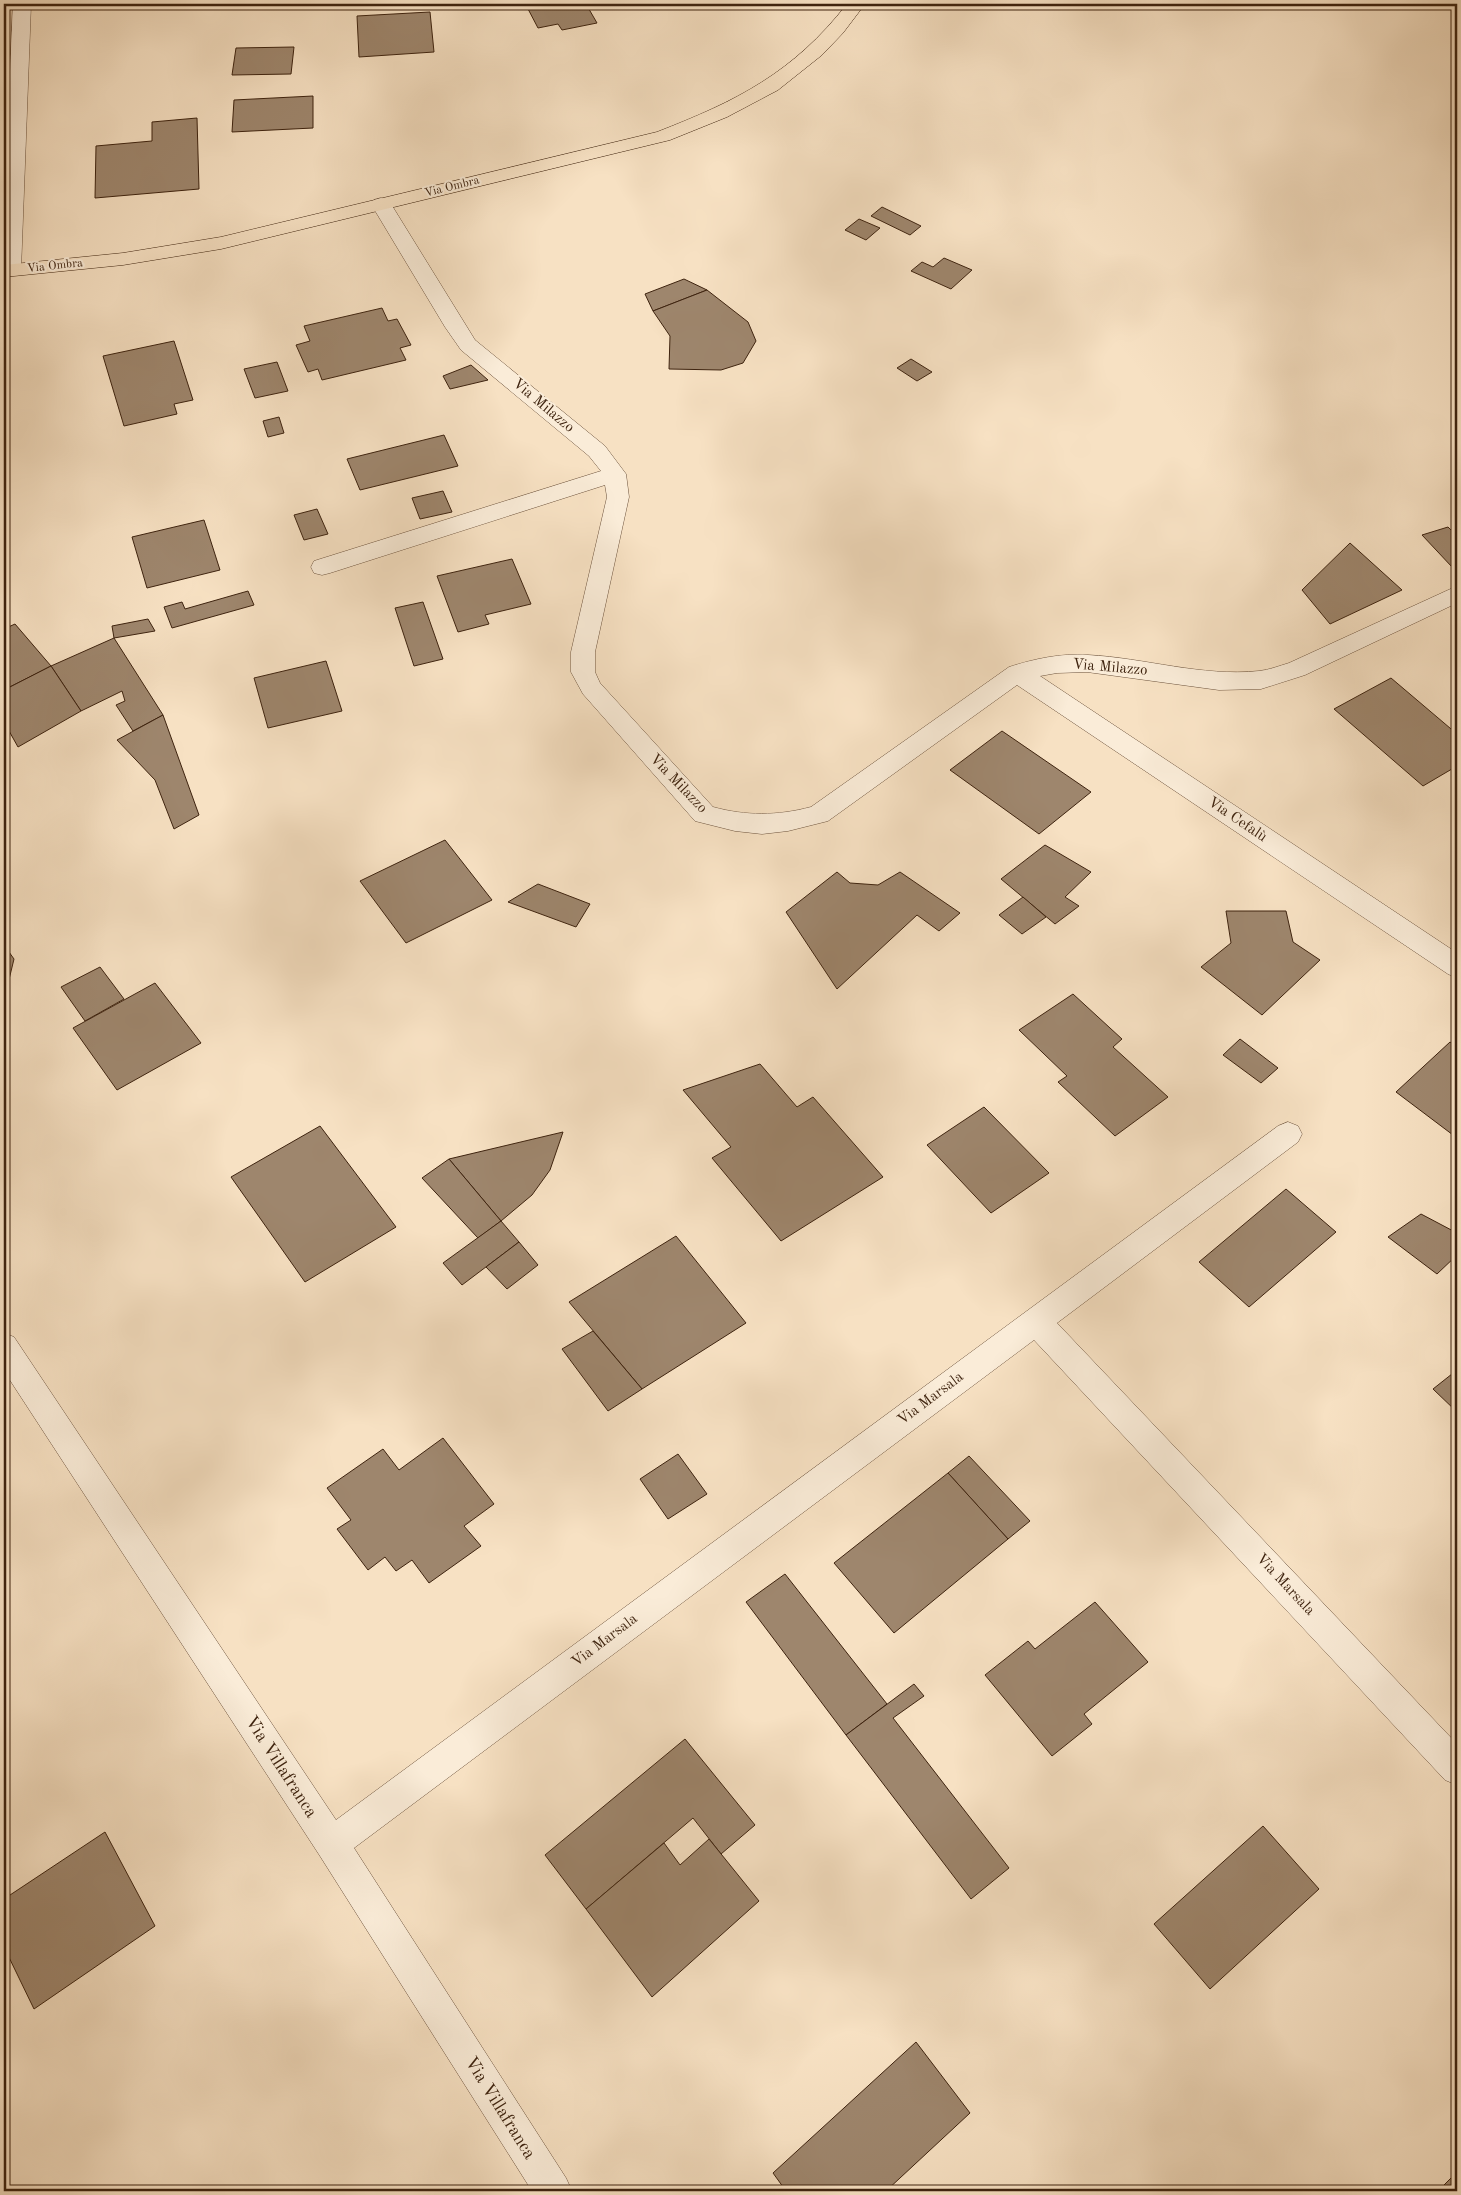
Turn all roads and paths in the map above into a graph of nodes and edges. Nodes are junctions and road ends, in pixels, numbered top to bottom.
1 (22, 4) edge
2 (856, 4) edge
3 (381, 204) junction
4 (8, 271) edge
5 (615, 474) junction
6 (322, 567) dead end
7 (1457, 594) edge
8 (1017, 673) junction
9 (1457, 967) edge
10 (1288, 1134) dead end
11 (1036, 1321) junction
12 (4, 1346) edge
13 (1457, 1768) edge
14 (332, 1844) junction
15 (553, 2191) edge

1 - 4 street
2 - 3 main road, Via Ombra
3 - 4 main road, Via Ombra
3 - 5 street, Via Milazzo
5 - 6 street
5 - 8 street, Via Milazzo
7 - 8 street, Via Milazzo
8 - 9 street, Via Cefalù
10 - 11 street
11 - 13 street, Via Marsala
11 - 14 street, Via Marsala
12 - 14 street, Via Villafranca
14 - 15 street, Via Villafranca

